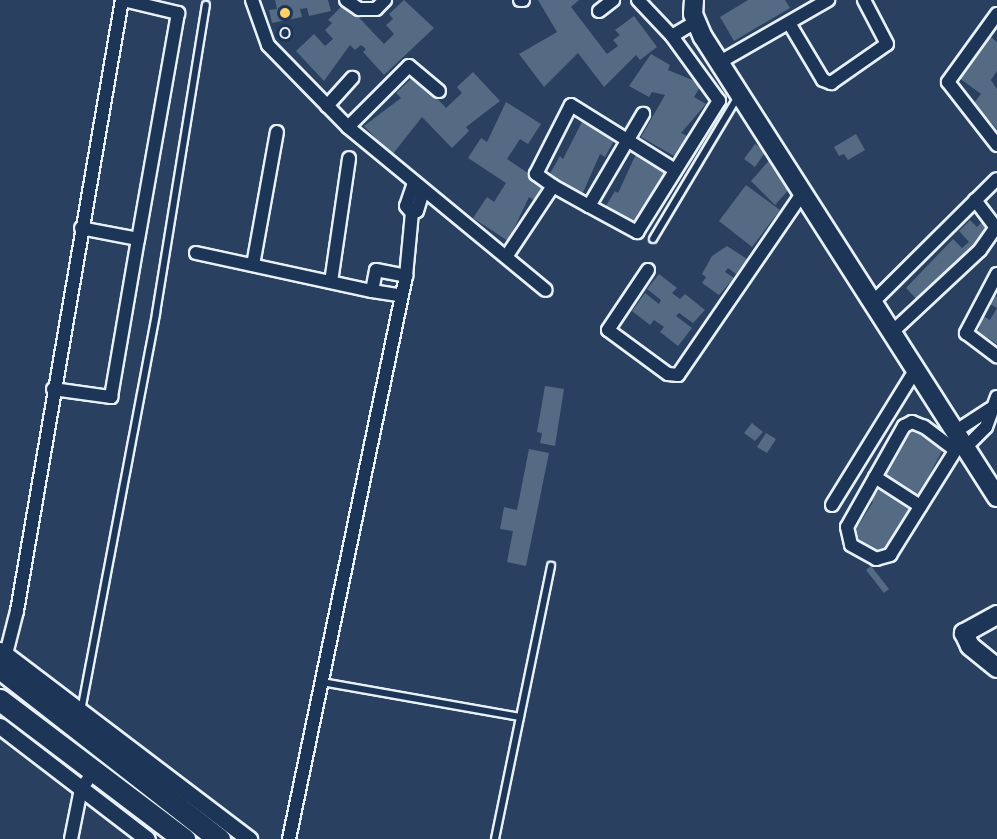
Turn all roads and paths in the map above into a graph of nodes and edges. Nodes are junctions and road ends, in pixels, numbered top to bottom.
1 (122, 0) edge
2 (252, 0) edge
3 (346, 0) edge
4 (385, 0) edge
5 (613, 0) edge
6 (638, 0) edge
7 (694, 0) edge
8 (828, 0) edge
9 (864, 0) edge
10 (206, 5) dead end
11 (599, 10) dead end
12 (997, 14) edge
13 (695, 22) junction
14 (789, 23) junction
15 (672, 36) junction
16 (720, 62) junction
17 (352, 78) dead end
18 (439, 91) dead end
19 (740, 93) junction
20 (327, 106) junction
21 (643, 114) dead end
22 (348, 127) junction
23 (277, 132) dead end
24 (627, 141) junction
25 (997, 145) edge
26 (349, 158) dead end
27 (675, 170) junction
28 (997, 179) edge
29 (553, 186) junction
30 (418, 187) junction
31 (804, 192) junction
32 (975, 200) junction
33 (589, 206) junction
34 (996, 227) edge
35 (81, 228) junction
36 (138, 239) junction
37 (653, 239) dead end
38 (196, 253) dead end
39 (506, 257) junction
40 (253, 265) junction
41 (648, 270) dead end
42 (997, 274) edge
43 (406, 276) junction
44 (331, 282) junction
45 (546, 290) dead end
46 (372, 291) junction
47 (402, 296) junction
48 (871, 304) junction
49 (890, 333) junction
50 (997, 356) edge
51 (914, 372) junction
52 (53, 389) junction
53 (997, 397) edge
54 (990, 409) junction
55 (997, 421) edge
56 (958, 444) junction
57 (875, 477) junction
58 (997, 497) edge
59 (832, 506) dead end
60 (920, 507) junction
61 (551, 566) dead end
62 (997, 615) edge
63 (2, 658) edge
64 (997, 668) edge
65 (322, 682) junction
66 (0, 700) edge
67 (80, 712) junction
68 (520, 717) junction
69 (0, 726) edge
70 (94, 771) junction
71 (81, 789) junction
72 (71, 839) edge
73 (147, 839) edge
74 (184, 839) edge
75 (219, 839) edge
76 (249, 839) edge
77 (289, 839) edge
78 (495, 839) edge

1 - 35 street
1 - 36 street
2 - 20 street
3 - 4 street
5 - 11 street
6 - 15 street
7 - 13 main road
8 - 14 street
9 - 14 street
10 - 67 lane
12 - 25 street
13 - 15 street
13 - 16 main road
14 - 16 street
15 - 27 street
16 - 19 main road
17 - 20 street
18 - 22 street
19 - 31 main road
19 - 37 lane
20 - 22 street
21 - 24 street
22 - 30 street
23 - 40 street
24 - 27 street
24 - 29 street
24 - 33 street
26 - 44 street
27 - 33 street
28 - 32 street
29 - 33 street
29 - 39 street
30 - 39 street
30 - 43 street
31 - 41 street
31 - 48 main road
32 - 34 street
32 - 48 street
34 - 49 street
35 - 36 street
35 - 52 street
36 - 52 street
38 - 40 street
39 - 45 street
40 - 44 street
42 - 50 street
43 - 46 street
43 - 47 street
44 - 46 street
46 - 47 street
47 - 65 street
48 - 49 main road
49 - 51 main road
51 - 56 main road
51 - 59 street
52 - 63 street
53 - 54 street
54 - 55 street
54 - 56 street
54 - 56 street
56 - 57 street
56 - 58 main road
56 - 60 street
57 - 60 street
57 - 60 street
61 - 68 lane
62 - 64 main road
63 - 67 street
63 - 75 highway
65 - 68 lane
65 - 77 street
66 - 70 highway
67 - 76 street
68 - 78 lane
69 - 71 street
70 - 71 street
70 - 74 highway
71 - 72 street
71 - 73 street

